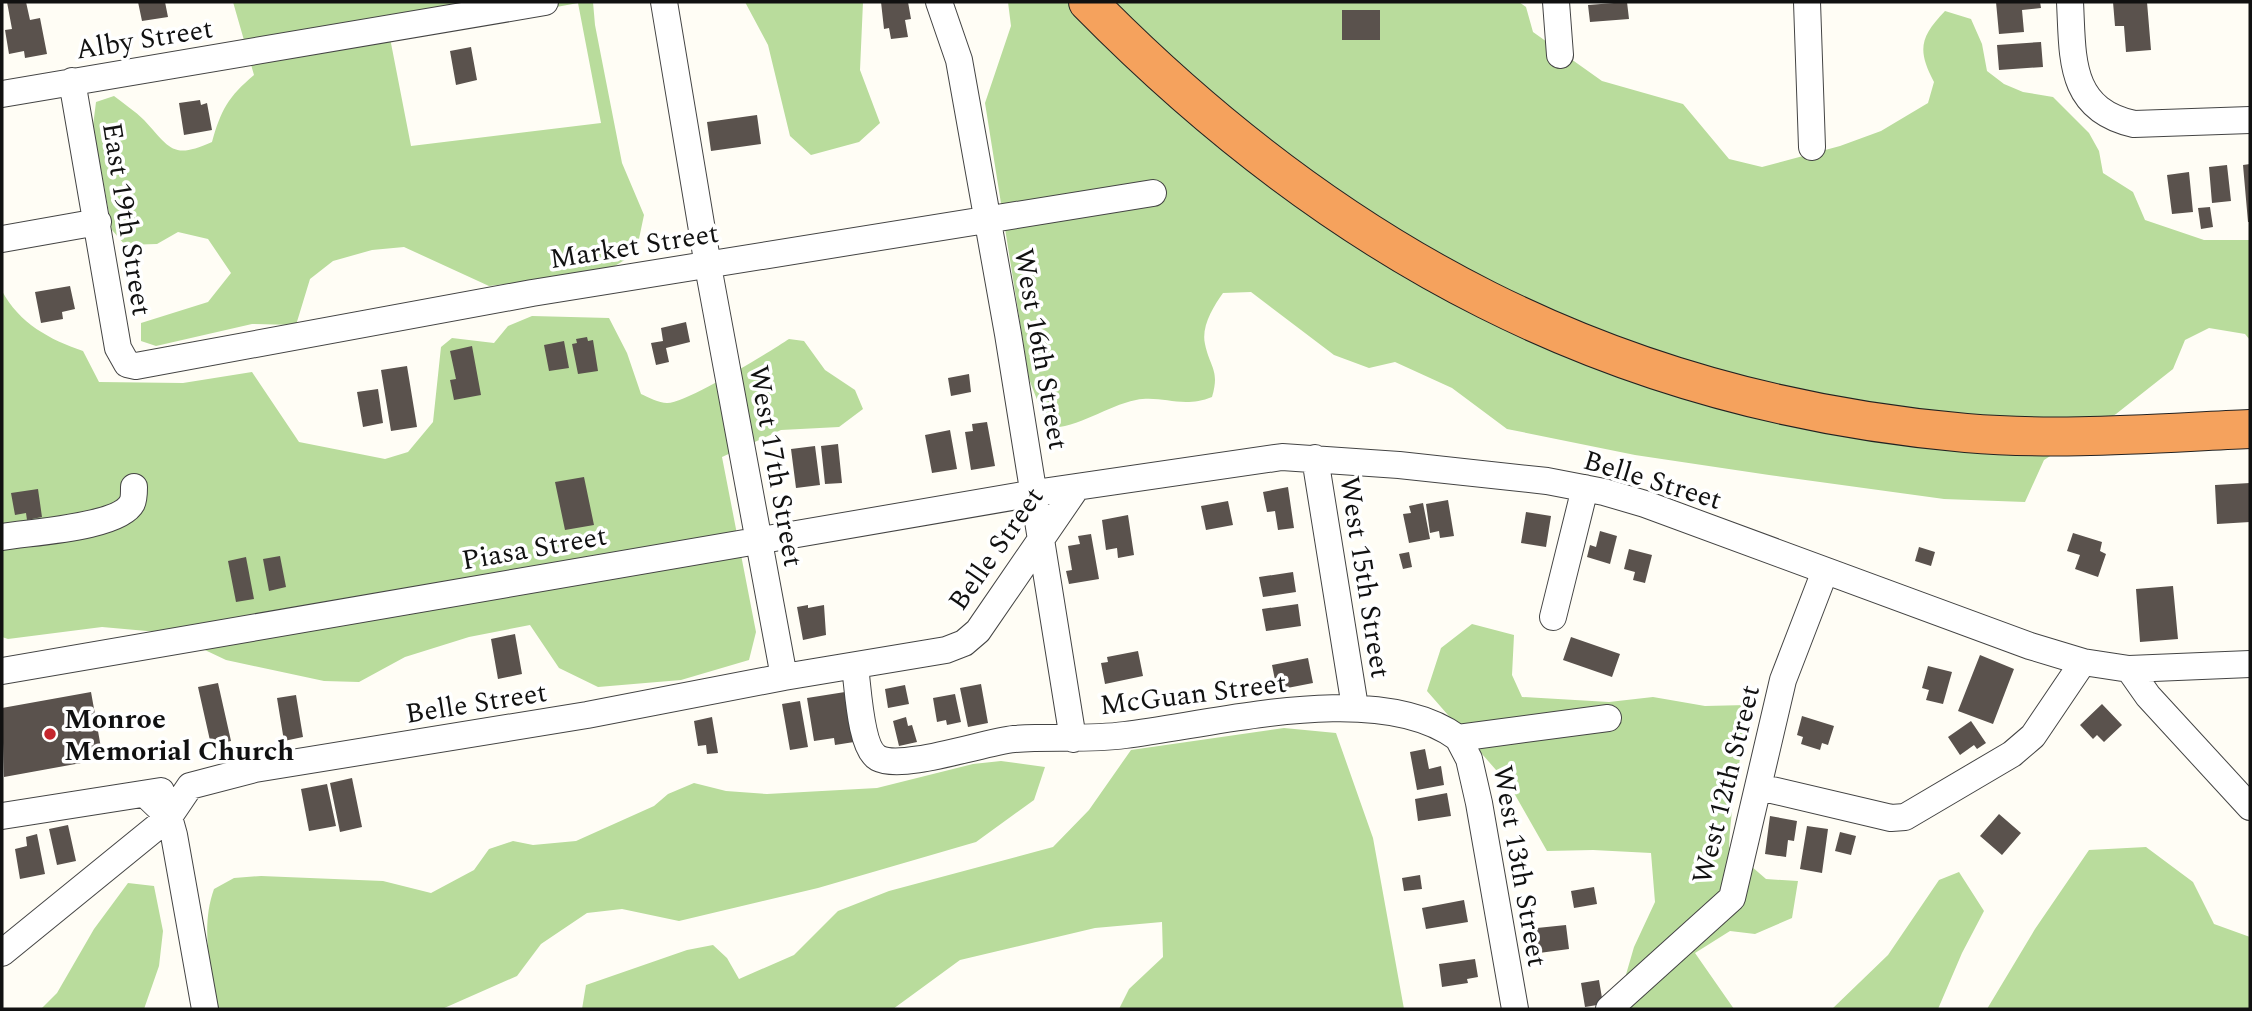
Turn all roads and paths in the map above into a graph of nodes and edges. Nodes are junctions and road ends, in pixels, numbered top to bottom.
1 (545, 2) edge
2 (664, 2) edge
3 (939, 2) edge
4 (1088, 2) edge
5 (1556, 2) edge
6 (1807, 2) edge
7 (2070, 2) edge
8 (1560, 55) dead end
9 (72, 81) junction
10 (2, 94) edge
11 (2250, 120) edge
12 (1812, 147) dead end
13 (1153, 193) dead end
14 (987, 218) junction
15 (98, 222) junction
16 (2, 239) edge
17 (708, 266) junction
18 (127, 364) joint
19 (2250, 429) edge
20 (1315, 458) junction
21 (135, 487) dead end
22 (1077, 487) junction
23 (1585, 488) junction
24 (1035, 493) junction
25 (2, 537) edge
26 (1043, 537) junction
27 (759, 540) junction
28 (1825, 571) junction
29 (1553, 617) dead end
30 (2082, 662) junction
31 (2250, 664) edge
32 (855, 667) junction
33 (2129, 669) junction
34 (2, 671) edge
35 (784, 677) junction
36 (1355, 707) junction
37 (1608, 718) dead end
38 (1458, 738) junction
39 (1073, 739) junction
40 (190, 786) junction
41 (1759, 787) junction
42 (145, 794) junction
43 (2250, 807) edge
44 (2, 816) edge
45 (169, 817) junction
46 (2, 953) edge
47 (205, 1009) edge
48 (1514, 1009) edge
49 (1609, 1009) edge

1 - 9 street, Alby Street
2 - 17 street, West 17th Street
3 - 14 street, West 16th Street
4 - 19 highway
5 - 8 street
6 - 12 street
7 - 11 street
9 - 10 street, Alby Street
9 - 15 street, East 19th Street
13 - 14 street, Market Street
14 - 17 street, Market Street
14 - 24 street, West 16th Street
15 - 16 street
15 - 18 street, East 19th Street
17 - 18 street, Market Street
17 - 27 street, West 17th Street
20 - 22 street, Belle Street
20 - 23 street, Belle Street
20 - 36 street, West 15th Street
21 - 25 street
22 - 24 street, Piasa Street
22 - 26 street, Belle Street
23 - 28 street, Belle Street
23 - 29 street
24 - 26 street, West 16th Street
24 - 27 street, Piasa Street
26 - 32 street, Belle Street
26 - 39 street, West 16th Street
27 - 34 street, Piasa Street
27 - 35 street, West 17th Street
28 - 30 street, Belle Street
28 - 41 street, West 12th Street
30 - 33 street, Belle Street
30 - 41 street
31 - 33 street, Belle Street
32 - 35 street, Belle Street
32 - 39 street, McGuan Street
33 - 43 street
35 - 40 street, Belle Street
36 - 38 street, McGuan Street
36 - 39 street, McGuan Street
37 - 38 street
38 - 48 street, West 13th Street
40 - 42 street, Belle Street
40 - 45 street
41 - 49 street, West 12th Street
42 - 44 street, Belle Street
42 - 45 street
45 - 46 street
45 - 47 street

